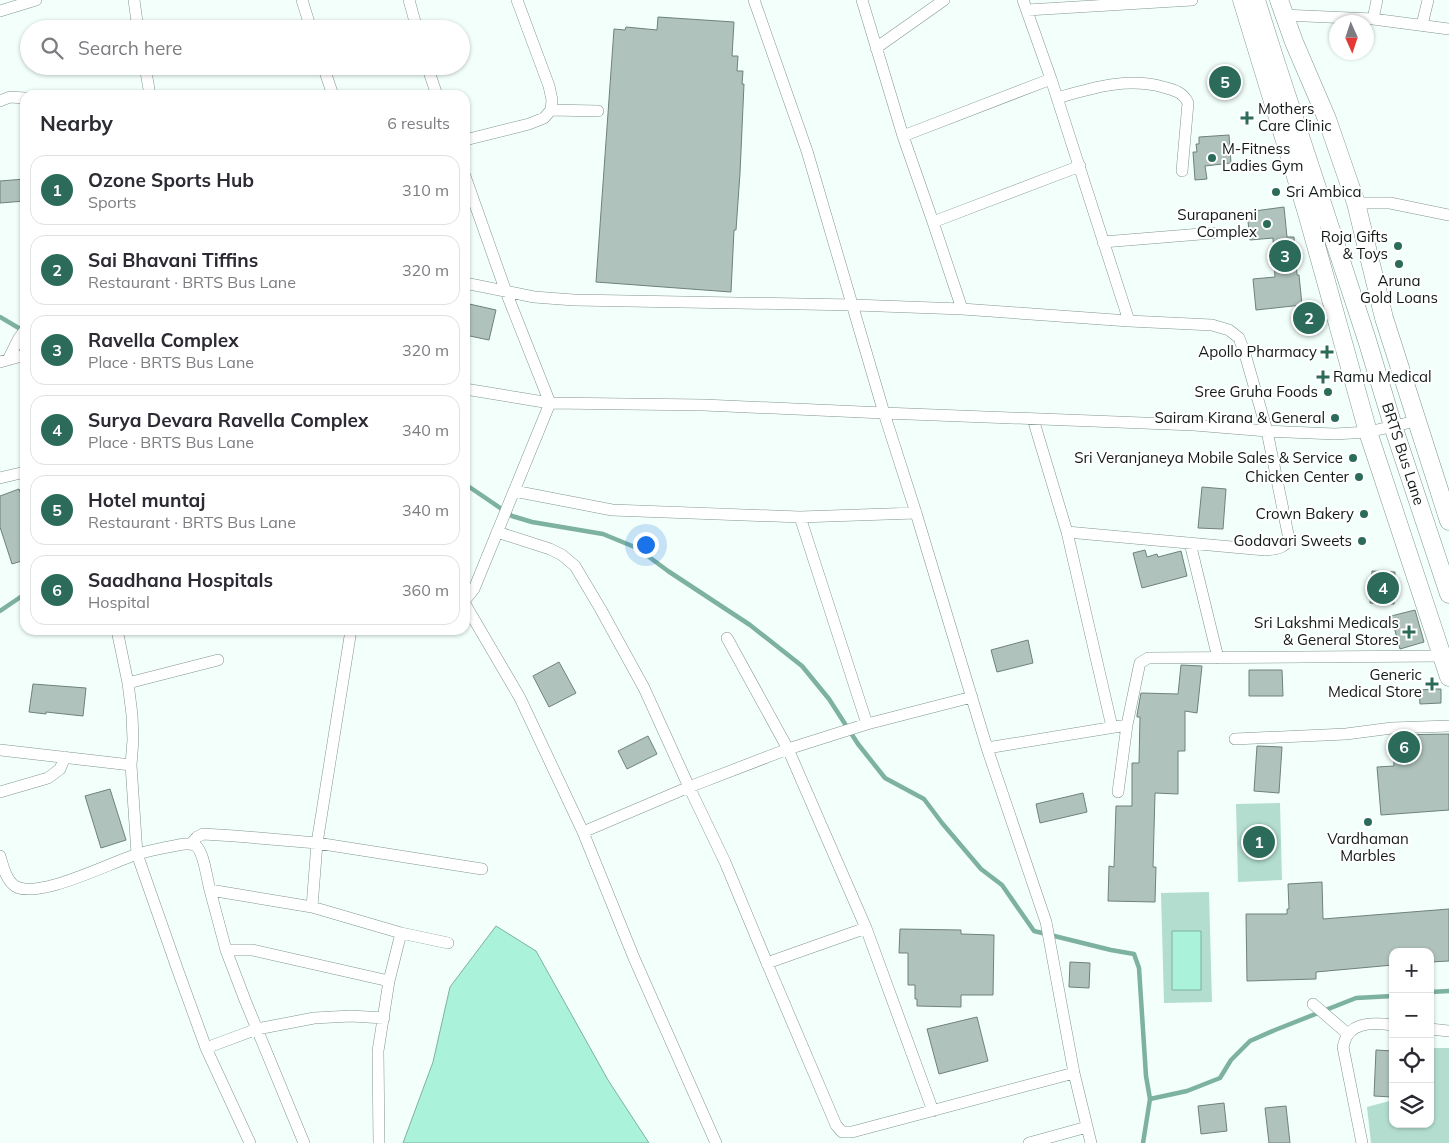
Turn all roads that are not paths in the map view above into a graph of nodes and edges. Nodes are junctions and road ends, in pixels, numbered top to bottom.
1 (36, 0) edge
2 (134, 0) edge
3 (302, 0) edge
4 (409, 0) edge
5 (517, 0) edge
6 (754, 0) edge
7 (862, 0) edge
8 (944, 0) edge
9 (1192, 0) edge
10 (1242, 0) edge
11 (1256, 0) edge
12 (1376, 0) edge
13 (1428, 0) edge
14 (1025, 5) edge
15 (1281, 8) edge
16 (0, 11) edge
17 (1345, 15) edge
18 (1374, 15) edge
19 (1374, 18) edge
20 (137, 20) edge
21 (308, 20) edge
22 (415, 20) edge
23 (1422, 25) junction
24 (1449, 29) edge
25 (876, 48) junction
26 (147, 75) edge
27 (326, 75) edge
28 (430, 75) edge
29 (1051, 79) junction
30 (149, 90) edge
31 (331, 90) edge
32 (435, 90) edge
33 (20, 98) edge
34 (1057, 98) junction
35 (0, 101) edge
36 (551, 110) junction
37 (598, 111) dead end
38 (903, 136) junction
39 (470, 139) edge
40 (1080, 166) junction
41 (1182, 171) dead end
42 (470, 190) edge
43 (1356, 203) junction
44 (1449, 215) edge
45 (933, 222) junction
46 (1213, 233) dead end
47 (1104, 242) junction
48 (470, 285) edge
49 (506, 292) junction
50 (854, 304) junction
51 (962, 309) junction
52 (1129, 321) junction
53 (20, 337) edge
54 (20, 356) edge
55 (4, 361) edge
56 (470, 390) edge
57 (550, 404) junction
58 (884, 412) junction
59 (1034, 419) junction
60 (1416, 421) junction
61 (1393, 426) junction
62 (1267, 431) junction
63 (1368, 432) junction
64 (20, 473) edge
65 (0, 478) edge
66 (513, 493) junction
67 (916, 514) junction
68 (800, 517) junction
69 (1449, 522) edge
70 (499, 528) junction
71 (1068, 532) junction
72 (1190, 543) junction
73 (1449, 594) edge
74 (470, 595) edge
75 (470, 611) edge
76 (118, 635) edge
77 (350, 635) edge
78 (727, 638) dead end
79 (1442, 656) junction
80 (1218, 658) junction
81 (218, 660) dead end
82 (1449, 677) edge
83 (128, 683) junction
84 (972, 697) junction
85 (863, 725) junction
86 (1127, 725) junction
87 (1449, 726) edge
88 (1112, 727) junction
89 (1235, 739) dead end
90 (987, 748) junction
91 (788, 749) junction
92 (0, 750) edge
93 (65, 757) junction
94 (131, 765) junction
95 (689, 787) junction
96 (0, 792) edge
97 (1118, 792) dead end
98 (583, 832) junction
99 (317, 843) junction
100 (191, 844) junction
101 (137, 854) junction
102 (0, 856) edge
103 (482, 869) dead end
104 (210, 890) junction
105 (312, 907) junction
106 (866, 928) junction
107 (401, 933) junction
108 (448, 943) dead end
109 (226, 950) junction
110 (768, 963) junction
111 (389, 981) junction
112 (1313, 1004) dead end
113 (384, 1018) junction
114 (1389, 1024) edge
115 (257, 1028) junction
116 (1434, 1029) edge
117 (1449, 1031) edge
118 (1348, 1034) junction
119 (206, 1048) junction
120 (1074, 1073) junction
121 (933, 1111) junction
122 (1086, 1127) junction
123 (250, 1143) edge
124 (304, 1143) edge
125 (379, 1143) edge
126 (716, 1143) edge
127 (1029, 1143) edge
128 (1091, 1143) edge
129 (1362, 1143) edge

1 - 16 street
2 - 20 street
3 - 21 street
4 - 22 street
5 - 36 street
6 - 50 street
7 - 25 street
8 - 25 street
9 - 14 street
10 - 63 main road
11 - 61 main road, BRTS Bus Lane
12 - 18 street
13 - 23 street
14 - 29 street
15 - 17 street
15 - 43 main road
19 - 23 street
23 - 24 street
25 - 38 street
26 - 30 street
27 - 31 street
28 - 32 street
29 - 34 street
29 - 38 street
33 - 35 street
34 - 40 street
34 - 41 street
36 - 37 street
36 - 39 street
38 - 45 street
40 - 45 street
40 - 47 street
42 - 49 street
43 - 44 street
43 - 60 main road
45 - 51 street
46 - 47 street
47 - 52 street
48 - 49 street
49 - 50 street
49 - 57 street
50 - 51 street
50 - 58 street
51 - 52 street
52 - 62 street
53 - 55 street
54 - 55 street
56 - 57 street
57 - 58 street
57 - 66 street
58 - 59 street
58 - 67 street
59 - 62 street
59 - 71 street
60 - 61 street
60 - 69 main road
61 - 63 street
61 - 73 main road, BRTS Bus Lane
62 - 63 street
62 - 72 street
63 - 79 main road
64 - 65 street
66 - 68 street
66 - 70 street
67 - 68 street
67 - 84 street
68 - 85 street
70 - 74 street
70 - 95 street
71 - 72 street
71 - 88 street
72 - 80 street
75 - 98 street
76 - 83 street
77 - 99 street
78 - 91 street
79 - 80 street
79 - 82 main road
80 - 86 street
81 - 83 street
83 - 94 street
84 - 85 street
84 - 90 street
85 - 91 street
86 - 88 street
86 - 97 street
87 - 89 street
88 - 90 street
90 - 120 street
91 - 95 street
91 - 106 street
92 - 93 street
93 - 94 street
93 - 96 street
94 - 101 street
95 - 98 street
95 - 110 street
98 - 126 street
99 - 100 street
99 - 103 street
99 - 105 street
100 - 101 street
100 - 104 street
101 - 102 street
101 - 119 street
104 - 105 street
104 - 109 street
105 - 107 street
106 - 110 street
106 - 121 street
107 - 108 street
107 - 111 street
109 - 111 street
109 - 115 street
110 - 121 street
111 - 113 street
112 - 118 street
113 - 115 street
113 - 125 street
114 - 118 street
115 - 119 street
115 - 124 street
116 - 117 street
118 - 129 street
119 - 123 street
120 - 121 street
120 - 122 street
122 - 127 street
122 - 128 street

